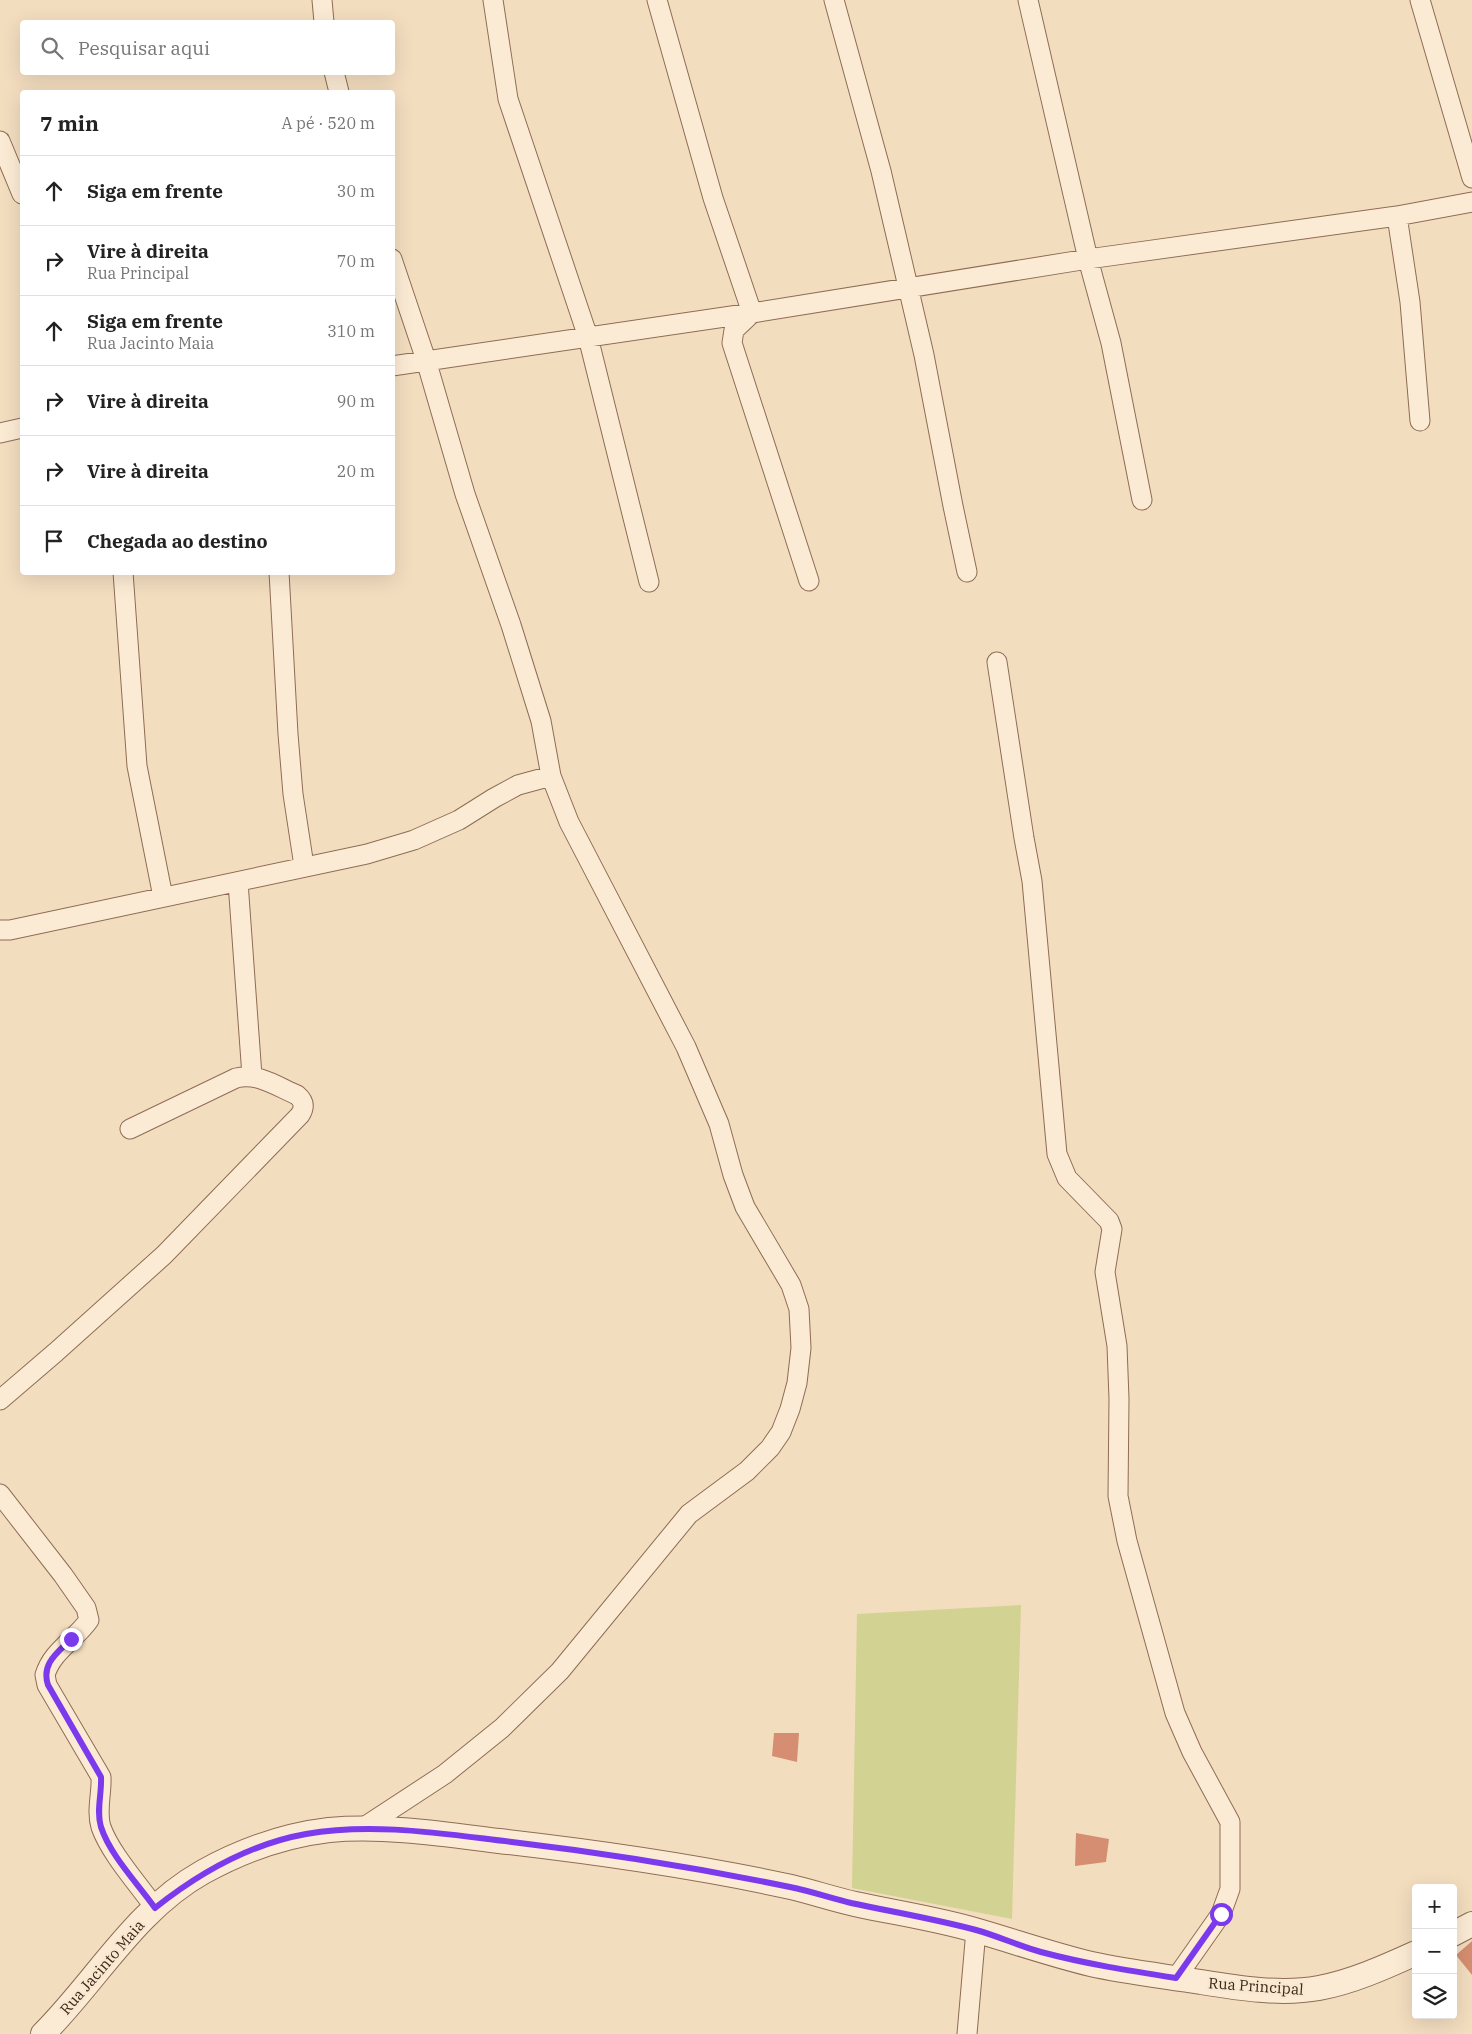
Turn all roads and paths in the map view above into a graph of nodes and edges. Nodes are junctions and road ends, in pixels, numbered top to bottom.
1 (322, 0) edge
2 (493, 0) edge
3 (657, 0) edge
4 (834, 0) edge
5 (1028, 0) edge
6 (1420, 0) edge
7 (324, 20) edge
8 (335, 75) edge
9 (338, 90) edge
10 (0, 141) edge
11 (1472, 178) edge
12 (20, 189) edge
13 (1472, 202) edge
14 (1397, 216) junction
15 (1088, 259) junction
16 (395, 268) edge
17 (907, 286) junction
18 (752, 312) junction
19 (588, 337) junction
20 (426, 360) junction
21 (395, 365) edge
22 (1420, 421) dead end
23 (20, 428) edge
24 (0, 433) edge
25 (1142, 500) dead end
26 (968, 572) dead end
27 (123, 575) edge
28 (278, 575) edge
29 (809, 581) dead end
30 (649, 582) dead end
31 (997, 662) dead end
32 (551, 776) junction
33 (304, 866) junction
34 (238, 882) junction
35 (164, 897) junction
36 (0, 930) edge
37 (252, 1076) junction
38 (130, 1129) dead end
39 (0, 1400) edge
40 (0, 1494) edge
41 (361, 1829) junction
42 (155, 1908) junction
43 (1472, 1924) edge
44 (976, 1930) junction
45 (1457, 1932) edge
46 (1412, 1955) edge
47 (1176, 1978) junction
48 (43, 2034) edge
49 (967, 2034) edge

1 - 7 street
2 - 19 street
3 - 18 street
4 - 17 street
5 - 15 street
6 - 11 street
8 - 9 street
10 - 12 street
13 - 14 street
14 - 15 street
14 - 22 street
15 - 17 street
15 - 25 street
16 - 20 street
17 - 18 street
17 - 26 street
18 - 19 street
18 - 29 street
19 - 20 street
19 - 30 street
20 - 21 street
20 - 32 street
23 - 24 street
27 - 35 street
28 - 33 street
31 - 47 street
32 - 33 street
32 - 41 street
33 - 34 street
34 - 35 street
34 - 37 street
35 - 36 street
37 - 38 street
37 - 39 street
40 - 42 street
41 - 42 street, Rua Jacinto Maia
41 - 44 street, Rua Jacinto Maia
42 - 48 street, Rua Jacinto Maia
43 - 45 street
44 - 47 street, Rua Principal
44 - 49 street
46 - 47 street, Rua Principal

